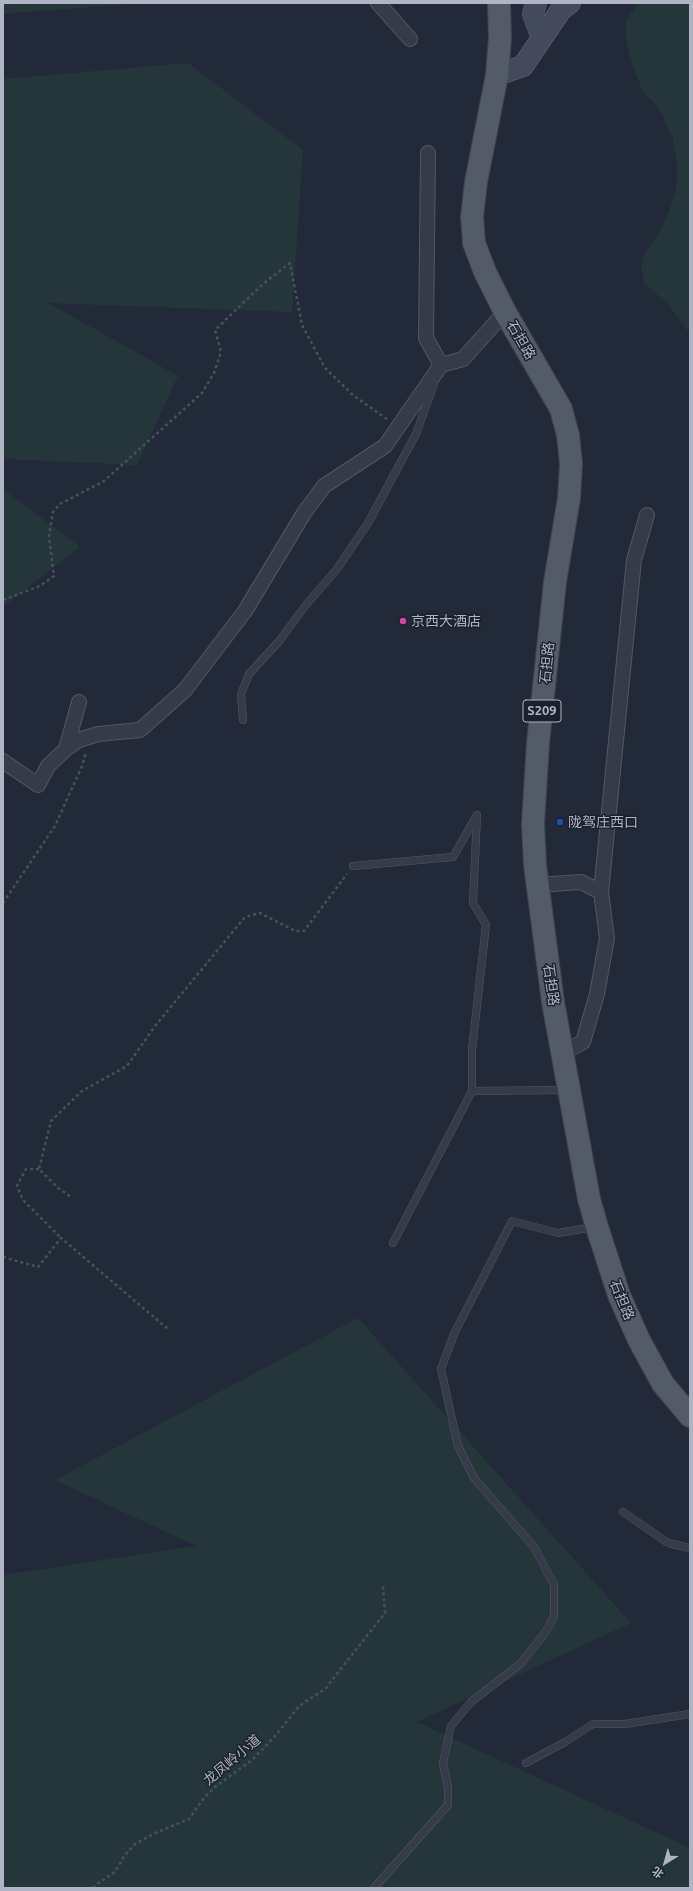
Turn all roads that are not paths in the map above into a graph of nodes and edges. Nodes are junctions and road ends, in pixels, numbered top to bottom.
1 (378, 3) edge
2 (499, 3) edge
3 (536, 3) edge
4 (570, 3) edge
5 (410, 38) dead end
6 (542, 38) junction
7 (497, 75) junction
8 (428, 153) dead end
9 (505, 312) junction
10 (441, 365) junction
11 (647, 515) dead end
12 (78, 702) dead end
13 (243, 720) dead end
14 (66, 749) junction
15 (3, 761) edge
16 (353, 866) road end
17 (537, 885) junction
18 (601, 892) junction
19 (563, 1053) junction
20 (569, 1090) junction
21 (472, 1091) junction
22 (597, 1227) junction
23 (393, 1243) dead end
24 (690, 1416) edge
25 (623, 1512) dead end
26 (690, 1548) edge
27 (690, 1714) edge
28 (526, 1762) dead end
29 (374, 1888) edge

1 - 5 street
2 - 7 main road, 石担路 / S209
3 - 6 street
4 - 6 street
6 - 7 street
7 - 9 main road, 石担路 / S209
8 - 10 street
9 - 10 street
9 - 17 main road, 石担路 / S209
10 - 13 lane
10 - 14 street
11 - 18 street
12 - 14 street
14 - 15 street
16 - 21 lane
17 - 18 street
17 - 19 main road, 石担路 / S209
18 - 19 street
19 - 20 main road, 石担路 / S209
20 - 21 lane
20 - 22 main road, 石担路 / S209
21 - 23 lane
22 - 24 main road, 石担路 / S209
22 - 29 lane
25 - 26 lane
27 - 28 lane

